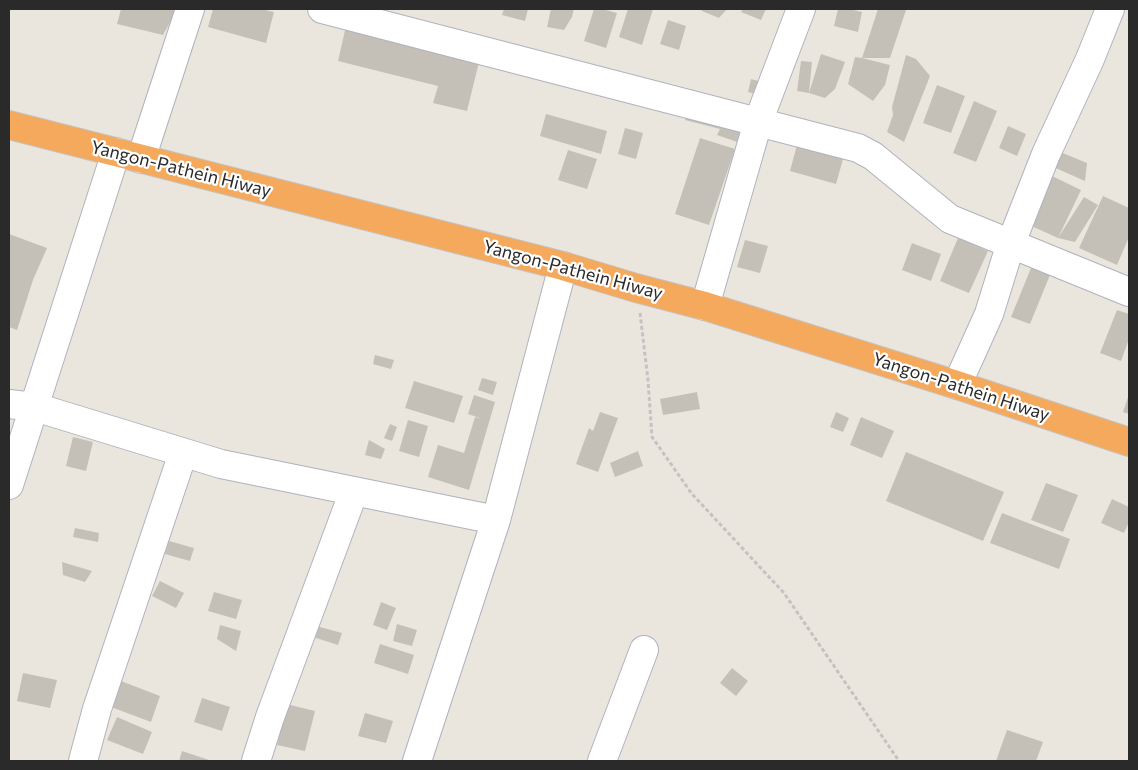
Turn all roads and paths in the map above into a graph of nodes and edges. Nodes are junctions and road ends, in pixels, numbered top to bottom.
1 (190, 9) edge
2 (322, 9) edge
3 (801, 9) edge
4 (1110, 9) edge
5 (758, 122) junction
6 (9, 125) edge
7 (128, 156) junction
8 (1011, 244) junction
9 (563, 266) junction
10 (636, 288) junction
11 (1129, 292) edge
12 (704, 306) junction
13 (957, 385) junction
14 (22, 406) edge
15 (1129, 442) edge
16 (183, 452) junction
17 (9, 485) edge
18 (354, 491) junction
19 (496, 520) junction
20 (644, 650) dead end
21 (82, 761) edge
22 (256, 761) edge
23 (417, 761) edge
24 (602, 761) edge
25 (899, 761) edge

1 - 7 street
2 - 5 street
3 - 5 street
4 - 8 street
5 - 8 street
5 - 12 street
6 - 7 highway, Yangon-Pathein Hiway
7 - 9 highway, Yangon-Pathein Hiway
7 - 14 street
8 - 11 street
8 - 13 street
9 - 10 highway, Yangon-Pathein Hiway
9 - 19 street
10 - 12 highway, Yangon-Pathein Hiway
10 - 25 path
12 - 13 highway, Yangon-Pathein Hiway
13 - 15 highway, Yangon-Pathein Hiway
14 - 16 street
14 - 17 street
16 - 18 street
16 - 21 street
18 - 19 street
18 - 22 street
19 - 23 street
20 - 24 street

